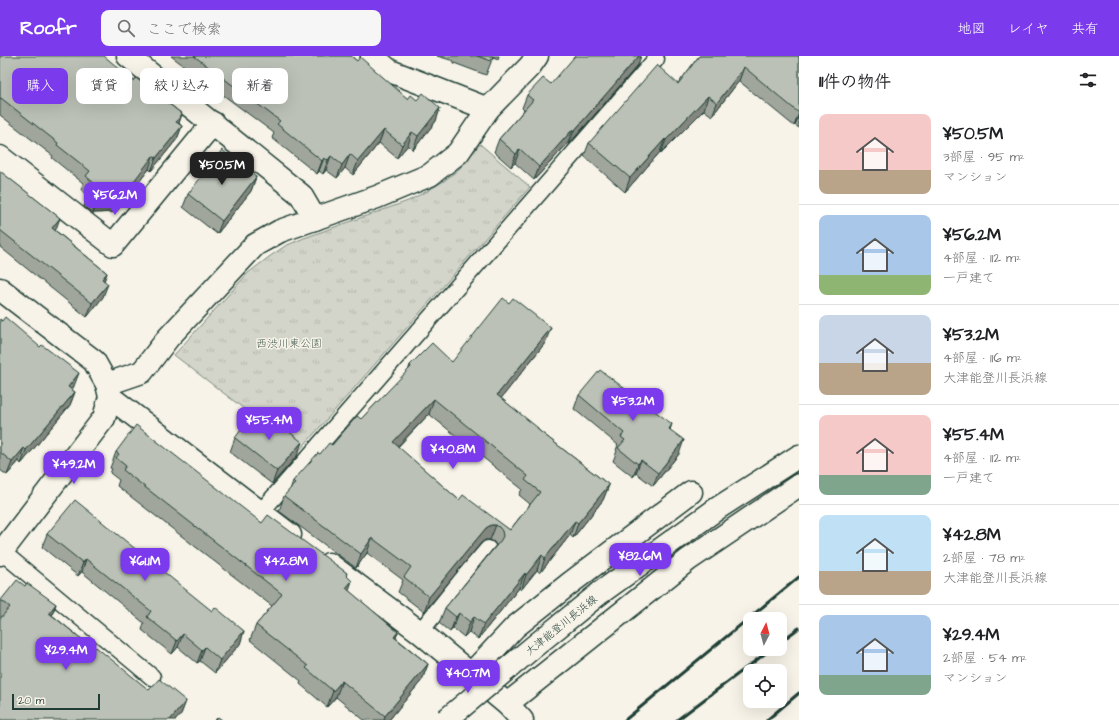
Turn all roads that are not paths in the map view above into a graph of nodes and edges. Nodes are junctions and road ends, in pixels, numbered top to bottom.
1 (128, 56) edge
2 (372, 56) edge
3 (537, 56) edge
4 (656, 59) dead end
5 (488, 109) junction
6 (213, 123) junction
7 (0, 157) edge
8 (316, 219) junction
9 (0, 289) edge
10 (109, 391) junction
11 (799, 456) edge
12 (799, 485) edge
13 (691, 492) dead end
14 (260, 513) junction
15 (488, 549) dead end
16 (1, 553) edge
17 (420, 632) junction
18 (471, 674) junction
19 (152, 677) dead end
20 (507, 704) junction
21 (446, 720) edge
22 (522, 720) edge

1 - 6 street
2 - 5 street
3 - 5 street
4 - 14 lane
5 - 8 street
6 - 7 street
6 - 8 street
8 - 10 street
9 - 10 street
10 - 14 street
10 - 16 street
11 - 21 street, 大津能登川長浜線, bridge
12 - 20 street
13 - 18 street
14 - 17 street
15 - 17 lane
16 - 19 lane
17 - 18 street
18 - 20 street
20 - 22 street

